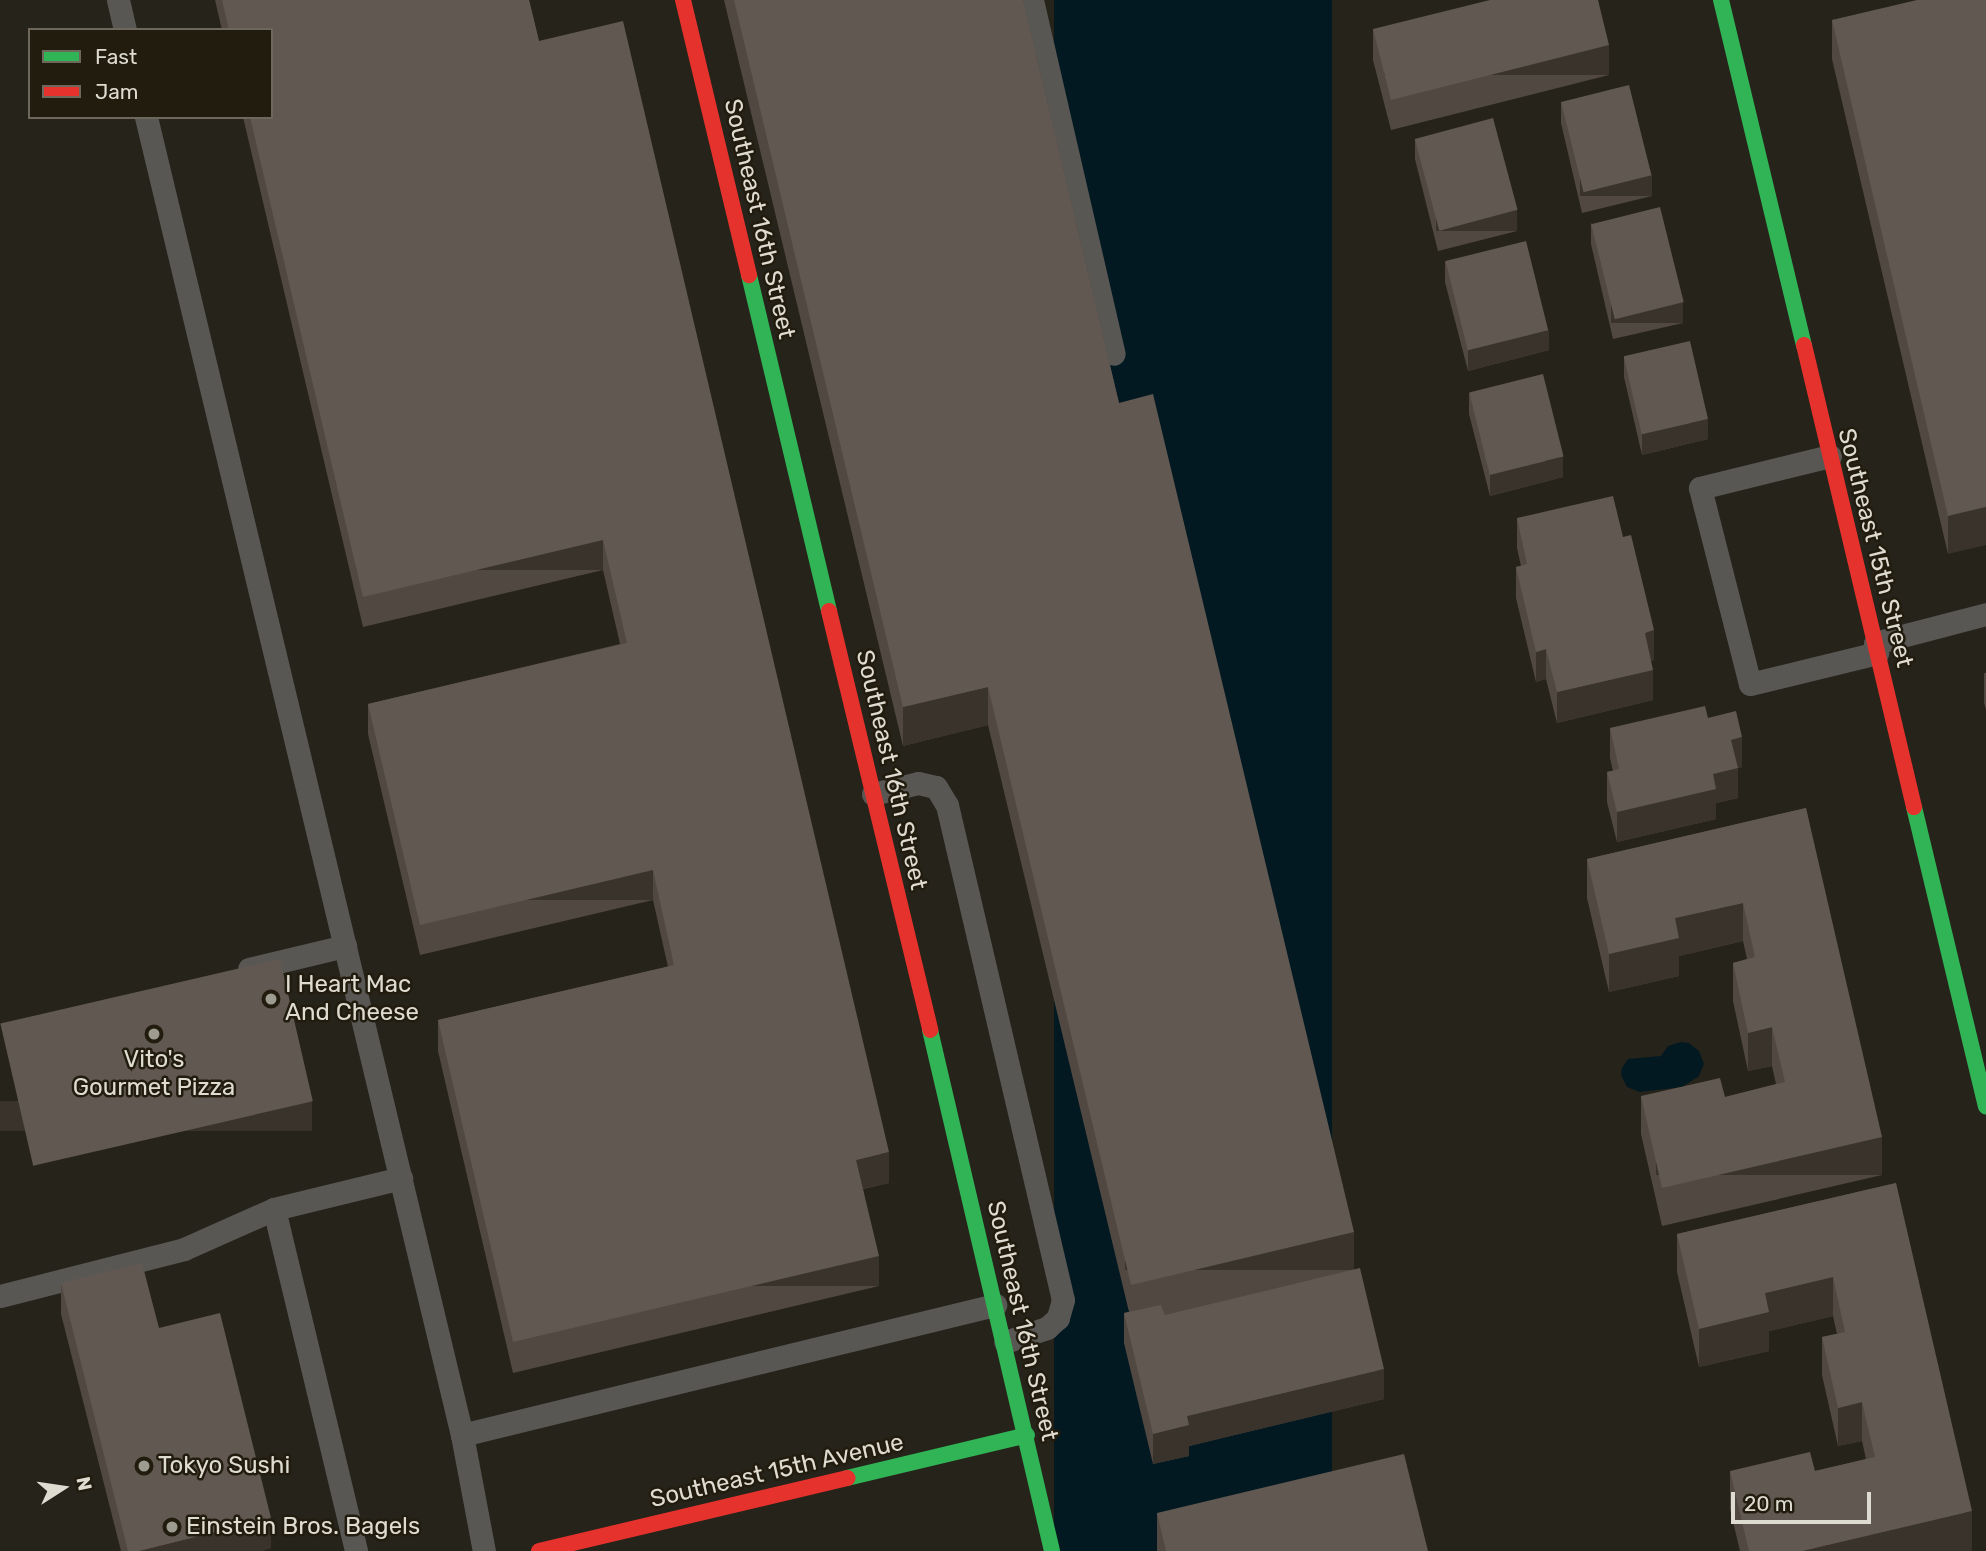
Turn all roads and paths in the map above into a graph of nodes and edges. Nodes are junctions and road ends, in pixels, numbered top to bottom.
1 (118, 0) edge
2 (683, 0) edge
3 (1032, 0) edge
4 (1721, 0) edge
5 (125, 28) edge
6 (146, 119) edge
7 (1114, 354) dead end
8 (1830, 456) junction
9 (1986, 614) edge
10 (1876, 648) junction
11 (873, 794) junction
12 (345, 946) junction
13 (225, 974) edge
14 (1986, 1106) edge
15 (401, 1178) junction
16 (274, 1209) junction
17 (0, 1296) edge
18 (995, 1305) junction
19 (1004, 1342) junction
20 (462, 1435) junction
21 (1027, 1435) junction
22 (356, 1551) edge
23 (484, 1551) edge
24 (538, 1551) edge
25 (1052, 1551) edge

1 - 5 lane
2 - 11 street, Southeast 16th Street
3 - 7 lane
4 - 8 street, Southeast 15th Street
6 - 12 lane
8 - 10 street, Southeast 15th Street
8 - 10 lane
9 - 10 lane
10 - 14 street, Southeast 15th Street
11 - 18 street, Southeast 16th Street
11 - 19 lane
12 - 13 lane
12 - 15 lane
15 - 16 lane
15 - 20 lane
16 - 17 lane
16 - 22 lane
18 - 19 street, Southeast 16th Street
18 - 20 lane
19 - 21 street, Southeast 16th Street
20 - 23 lane
21 - 24 street, Southeast 15th Avenue
21 - 25 street, Southeast 16th Street

